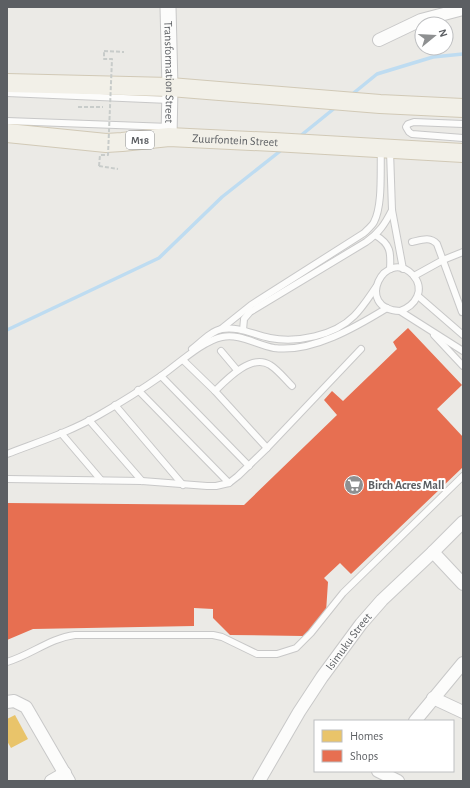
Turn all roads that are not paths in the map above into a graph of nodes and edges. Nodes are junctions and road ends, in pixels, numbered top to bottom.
1 (168, 7) edge
2 (463, 9) edge
3 (379, 40) dead end
4 (7, 83) edge
5 (7, 93) edge
6 (170, 94) junction
7 (463, 108) edge
8 (7, 121) edge
9 (463, 124) edge
10 (169, 132) junction
11 (7, 133) edge
12 (463, 138) edge
13 (385, 149) junction
14 (463, 153) edge
15 (392, 210) junction
16 (375, 235) junction
17 (412, 242) dead end
18 (463, 252) edge
19 (443, 260) junction
20 (403, 269) junction
21 (390, 270) junction
22 (414, 276) junction
23 (376, 287) junction
24 (418, 296) junction
25 (387, 308) junction
26 (400, 311) junction
27 (462, 312) edge
28 (221, 329) junction
29 (429, 329) junction
30 (243, 330) junction
31 (463, 336) edge
32 (361, 349) dead end
33 (221, 351) dead end
34 (463, 351) edge
35 (183, 360) junction
36 (176, 365) junction
37 (463, 366) edge
38 (237, 370) junction
39 (161, 376) junction
40 (292, 386) dead end
41 (138, 390) junction
42 (215, 391) junction
43 (115, 405) junction
44 (89, 420) junction
45 (61, 433) junction
46 (267, 448) junction
47 (7, 454) edge
48 (249, 466) junction
49 (463, 476) edge
50 (7, 479) edge
51 (101, 480) junction
52 (142, 481) junction
53 (229, 483) junction
54 (183, 485) junction
55 (463, 522) edge
56 (433, 552) junction
57 (463, 584) edge
58 (7, 662) edge
59 (463, 663) edge
60 (433, 698) junction
61 (7, 702) edge
62 (463, 712) edge
63 (416, 720) edge
64 (377, 772) edge
65 (380, 772) edge
66 (67, 777) edge
67 (51, 781) edge
68 (259, 781) edge
69 (372, 781) edge
70 (398, 781) edge

1 - 6 street, Transformation Street
2 - 3 street
4 - 6 main road
5 - 6 lane
6 - 7 main road
6 - 10 street, Transformation Street
8 - 10 lane
9 - 12 lane
10 - 11 main road, Zuurfontein Street / M18
10 - 13 main road, Zuurfontein Street / M18
13 - 14 main road, Zuurfontein Street / M18
13 - 15 lane
13 - 28 lane
15 - 16 lane
15 - 20 lane
16 - 21 lane
16 - 30 lane
17 - 19 lane
18 - 19 lane
19 - 22 lane
19 - 27 lane
20 - 21 lane
20 - 22 lane
21 - 23 lane
22 - 24 lane
23 - 25 lane
23 - 30 lane
24 - 26 lane
24 - 31 lane
25 - 26 lane
25 - 35 lane
26 - 29 lane
28 - 30 lane
28 - 36 lane
29 - 34 lane
29 - 37 lane
32 - 46 lane
33 - 38 lane
35 - 36 lane
35 - 42 lane
36 - 39 lane
38 - 40 lane
38 - 42 lane
39 - 41 lane
39 - 48 lane
41 - 43 lane
41 - 53 lane
42 - 46 lane
43 - 44 lane
43 - 54 lane
44 - 45 lane
44 - 52 lane
45 - 47 lane
45 - 51 lane
46 - 48 lane
48 - 53 lane
49 - 58 lane
50 - 51 lane
51 - 52 lane
52 - 54 lane
53 - 54 lane
55 - 56 street, Isimuku Street
56 - 57 street
56 - 68 street, Isimuku Street
59 - 60 street
60 - 62 street
60 - 63 street
61 - 66 street
64 - 69 street
65 - 70 street
66 - 67 street

